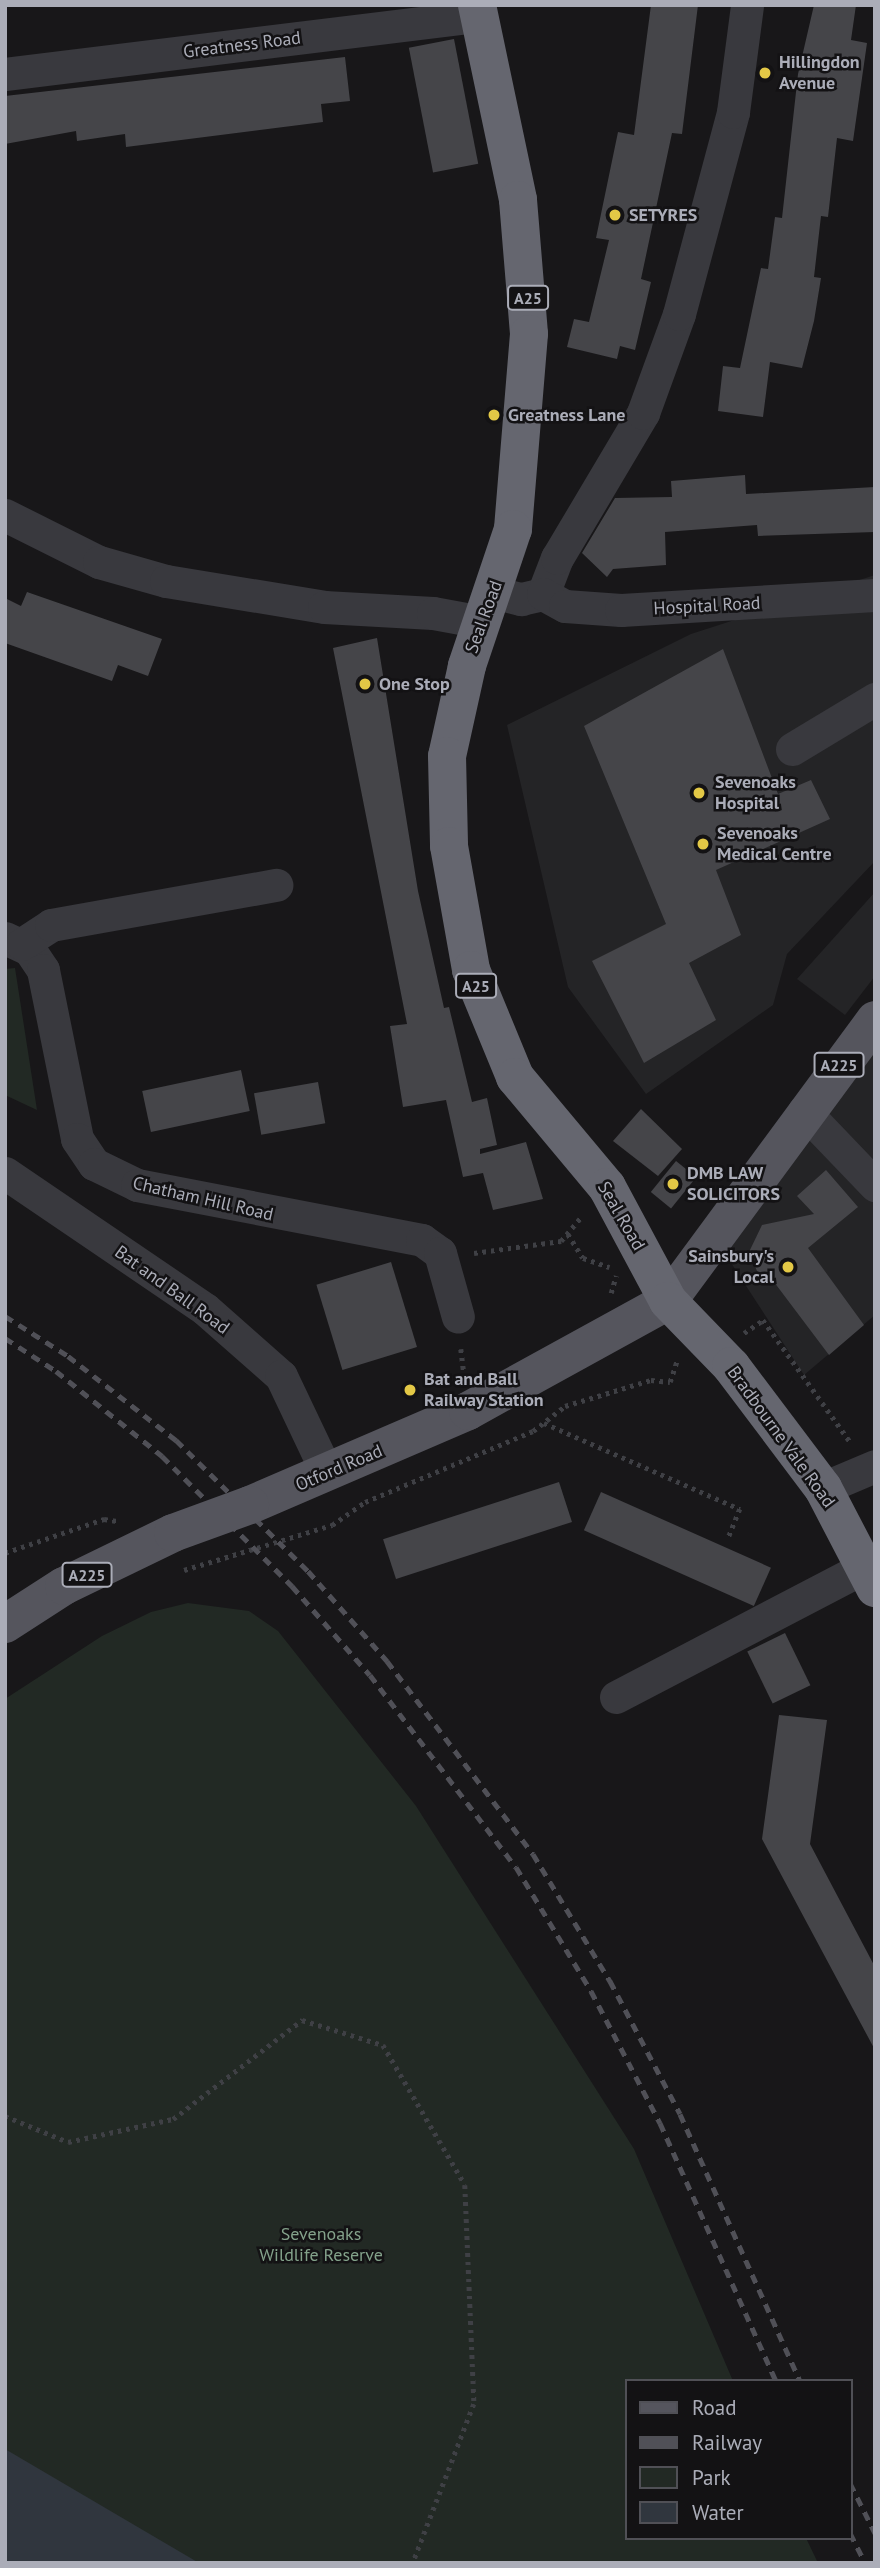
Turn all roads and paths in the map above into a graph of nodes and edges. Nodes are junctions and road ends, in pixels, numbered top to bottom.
1 (747, 5) edge
2 (478, 10) edge
3 (5, 74) edge
4 (5, 515) edge
5 (542, 594) junction
6 (875, 595) edge
7 (487, 607) junction
8 (875, 699) edge
9 (792, 749) dead end
10 (276, 885) dead end
11 (13, 941) edge
12 (875, 1020) edge
13 (804, 1111) junction
14 (5, 1173) edge
15 (875, 1185) edge
16 (607, 1186) junction
17 (568, 1234) junction
18 (442, 1257) junction
19 (620, 1271) dead end
20 (668, 1301) junction
21 (458, 1317) joint
22 (707, 1341) junction
23 (468, 1411) junction
24 (544, 1423) junction
25 (871, 1468) edge
26 (327, 1473) junction
27 (823, 1488) junction
28 (728, 1539) dead end
29 (178, 1572) dead end
30 (870, 1577) edge
31 (5, 1624) edge
32 (616, 1697) dead end
33 (5, 2116) edge
34 (414, 2563) edge

1 - 5 street
2 - 3 street, Greatness Road
2 - 7 highway, Seal Road / A25
4 - 7 street
5 - 6 street, Hospital Road
5 - 7 street
7 - 16 highway, Seal Road / A25
8 - 9 street
10 - 11 street, Chatham Hill Road
11 - 18 street, Chatham Hill Road
12 - 13 main road, A225
13 - 15 street
13 - 20 main road, A225
14 - 26 street, Bat and Ball Road
16 - 17 path
16 - 20 highway, Seal Road / A25
17 - 18 path
17 - 19 path
18 - 21 street
20 - 22 highway, Bradbourne Vale Road / A25
20 - 23 main road, Otford Road / A225
21 - 23 path
22 - 24 path
22 - 25 path
22 - 27 highway, Bradbourne Vale Road / A25
23 - 26 main road, Otford Road / A225
24 - 28 path
24 - 29 path
25 - 27 street
26 - 31 main road, Otford Road / A225, bridge
27 - 30 highway, Bradbourne Vale Road / A25
30 - 32 street
33 - 34 path

